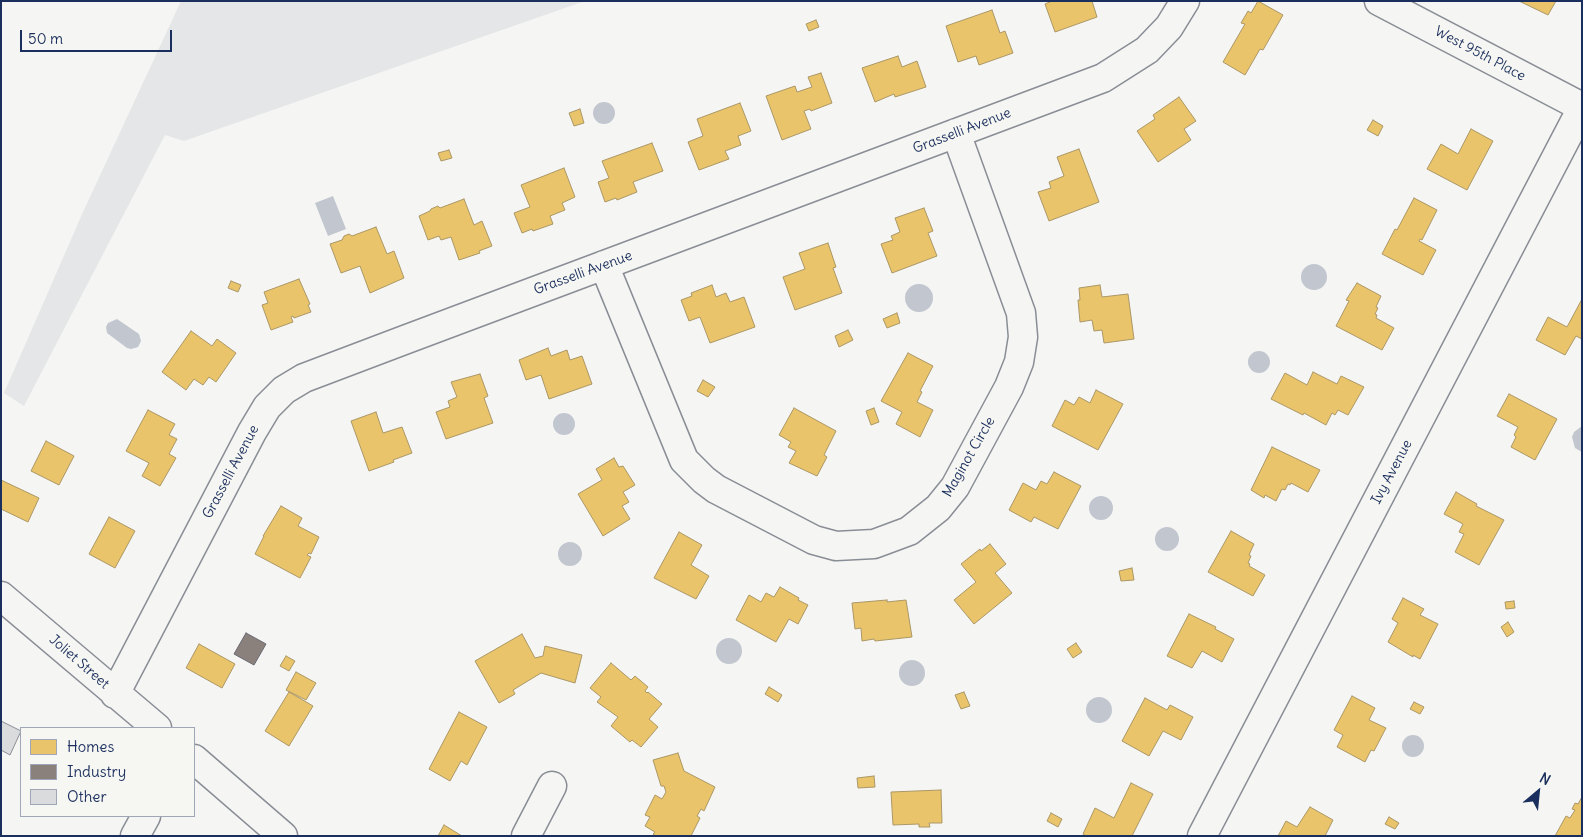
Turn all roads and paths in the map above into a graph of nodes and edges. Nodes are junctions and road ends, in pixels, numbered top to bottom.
1 (1185, 1) edge
2 (1379, 1) edge
3 (1582, 107) edge
4 (956, 133) junction
5 (604, 265) junction
6 (1, 596) edge
7 (116, 694) junction
8 (156, 727) edge
9 (195, 760) edge
10 (552, 786) dead end
11 (146, 817) edge
12 (136, 836) edge
13 (283, 836) edge
14 (526, 836) edge
15 (1202, 836) edge

1 - 4 street, Grasselli Avenue
2 - 3 street, West 95th Place
3 - 15 street, Ivy Avenue
4 - 5 street, Grasselli Avenue
4 - 5 street, Maginot Circle
5 - 7 street, Grasselli Avenue
6 - 7 street, Joliet Street
7 - 8 street, Joliet Street
9 - 13 street
10 - 14 street
11 - 12 street

